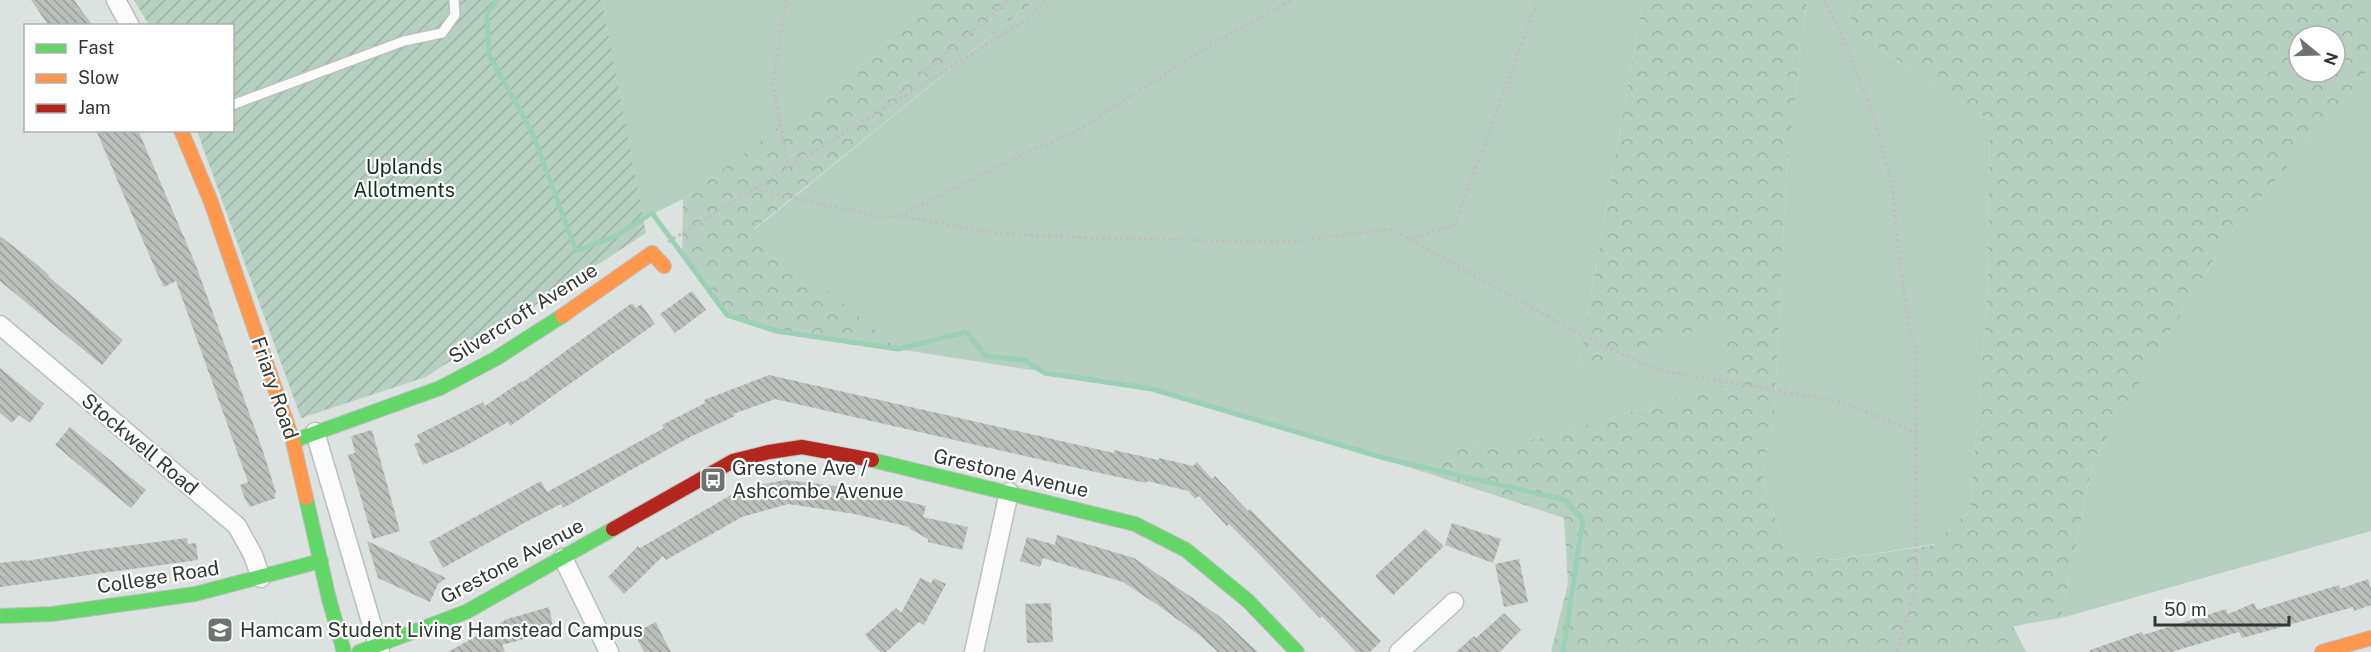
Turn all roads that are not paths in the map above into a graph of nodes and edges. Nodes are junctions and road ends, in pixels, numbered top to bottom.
1 (116, 0) edge
2 (454, 0) edge
3 (129, 24) edge
4 (234, 104) edge
5 (182, 132) edge
6 (664, 266) dead end
7 (0, 325) edge
8 (315, 432) junction
9 (293, 441) junction
10 (1009, 492) junction
11 (563, 558) junction
12 (321, 561) junction
13 (261, 578) junction
14 (1454, 602) dead end
15 (0, 616) edge
16 (2371, 638) edge
17 (379, 648) edge
18 (344, 652) edge
19 (359, 652) edge
20 (609, 652) edge
21 (974, 652) edge
22 (1297, 652) edge
23 (1399, 652) edge
24 (2322, 652) edge

1 - 3 street
2 - 4 lane
5 - 9 street, Friary Road
6 - 8 street, Silvercroft Avenue
7 - 13 street, Stockwell Road
8 - 9 street, Silvercroft Avenue
8 - 17 street, Friary Road
9 - 12 street, Friary Road
10 - 11 street, Grestone Avenue
10 - 21 street
10 - 22 street, Grestone Avenue
11 - 17 street, Grestone Avenue
11 - 20 street
12 - 13 street, College Road
12 - 18 street, Friary Road
13 - 15 street, College Road
14 - 23 street
16 - 24 street
17 - 19 street, Grestone Avenue

